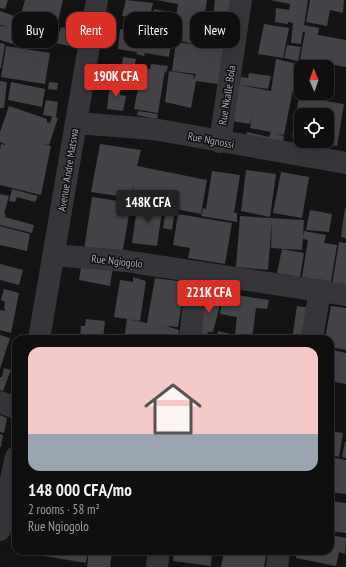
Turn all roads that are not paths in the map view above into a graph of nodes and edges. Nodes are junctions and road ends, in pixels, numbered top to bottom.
1 (97, 0) edge
2 (241, 0) edge
3 (76, 123) junction
4 (220, 142) junction
5 (346, 161) edge
6 (54, 255) junction
7 (197, 273) junction
8 (320, 290) junction
9 (346, 295) edge
10 (40, 335) edge
11 (190, 335) edge
12 (313, 335) edge
13 (0, 402) edge
14 (12, 406) edge
15 (12, 474) edge
16 (0, 530) edge
17 (158, 555) edge
18 (278, 555) edge
19 (157, 567) edge
20 (277, 567) edge

1 - 3 street, Avenue Andre Matswa
2 - 4 street, Rue Nkalle Bola
3 - 4 street, Rue Ngnossi
3 - 6 street, Avenue Andre Matswa
4 - 5 street, Rue Ngnossi
6 - 7 street, Rue Ngiogolo
6 - 10 street, Avenue Andre Matswa
7 - 8 street, Rue Ngiogolo
7 - 11 street
8 - 9 street, Rue Ngiogolo
8 - 12 street
13 - 14 street
15 - 16 street
17 - 19 street
18 - 20 street

